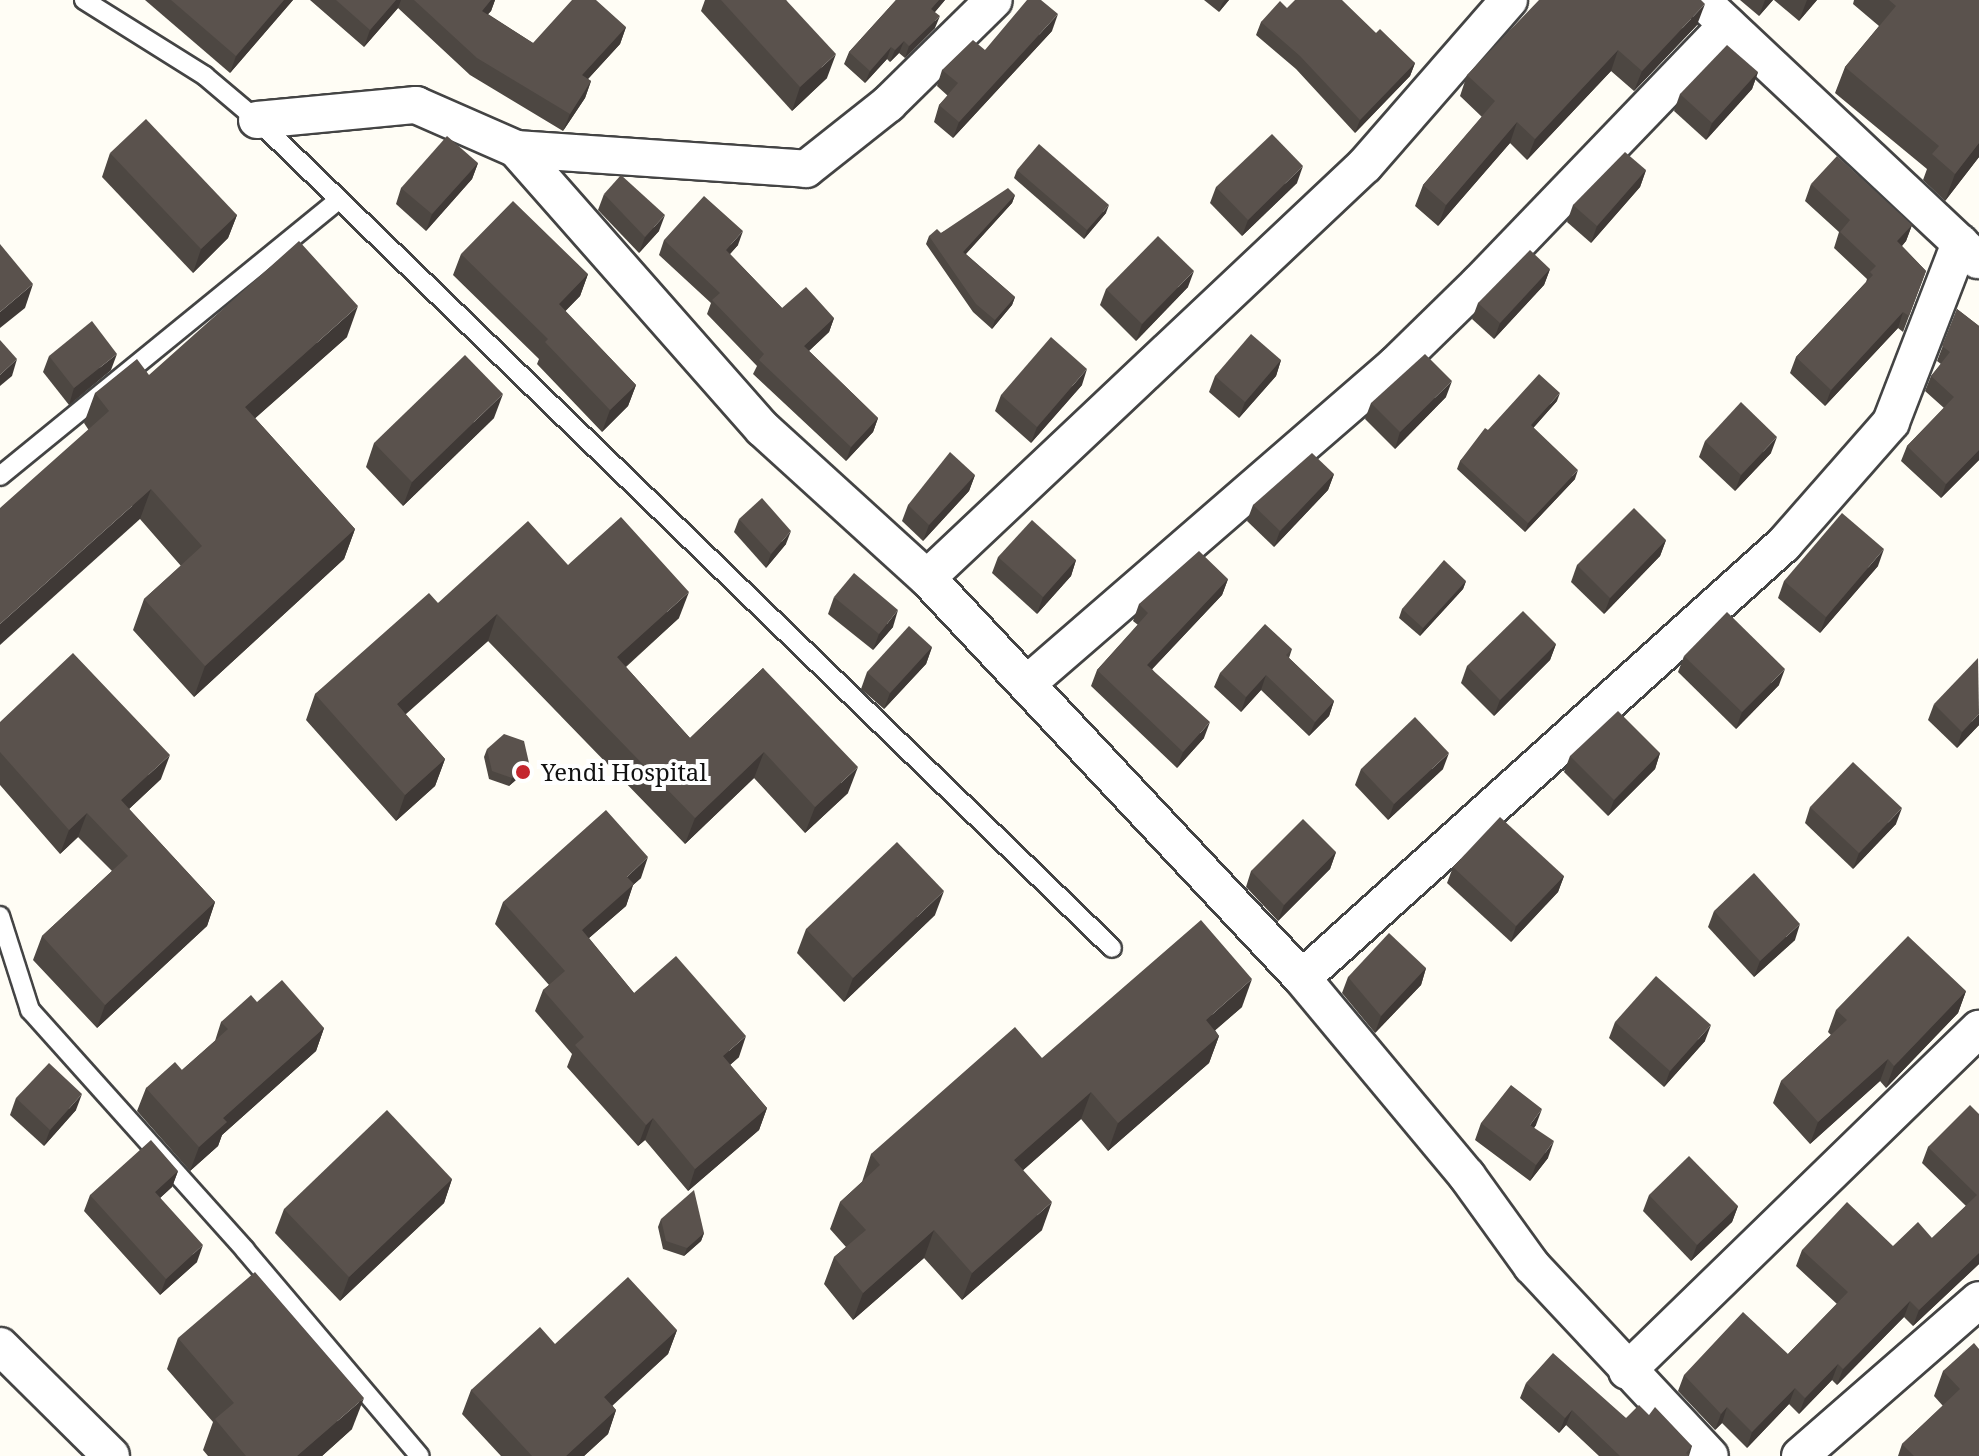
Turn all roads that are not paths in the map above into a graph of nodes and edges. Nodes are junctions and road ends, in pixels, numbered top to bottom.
1 (84, 0) edge
2 (994, 0) edge
3 (1509, 0) edge
4 (1701, 0) edge
5 (1727, 25) junction
6 (257, 120) junction
7 (516, 149) junction
8 (339, 200) junction
9 (1970, 252) edge
10 (0, 476) edge
11 (927, 578) junction
12 (1028, 683) junction
13 (0, 916) edge
14 (1112, 948) dead end
15 (1302, 978) junction
16 (1979, 1029) edge
17 (1979, 1300) edge
18 (0, 1346) edge
19 (1627, 1371) junction
20 (111, 1456) edge
21 (420, 1456) edge
22 (1710, 1456) edge
23 (1800, 1456) edge

1 - 6 lane
2 - 7 street
3 - 11 street
4 - 5 street
5 - 9 street
5 - 12 street
6 - 7 street
6 - 8 lane
7 - 11 street
8 - 10 lane
8 - 14 lane
9 - 15 street
11 - 12 street
12 - 15 street
13 - 21 lane
15 - 19 street
16 - 19 street
17 - 23 street
18 - 20 street
19 - 22 street

